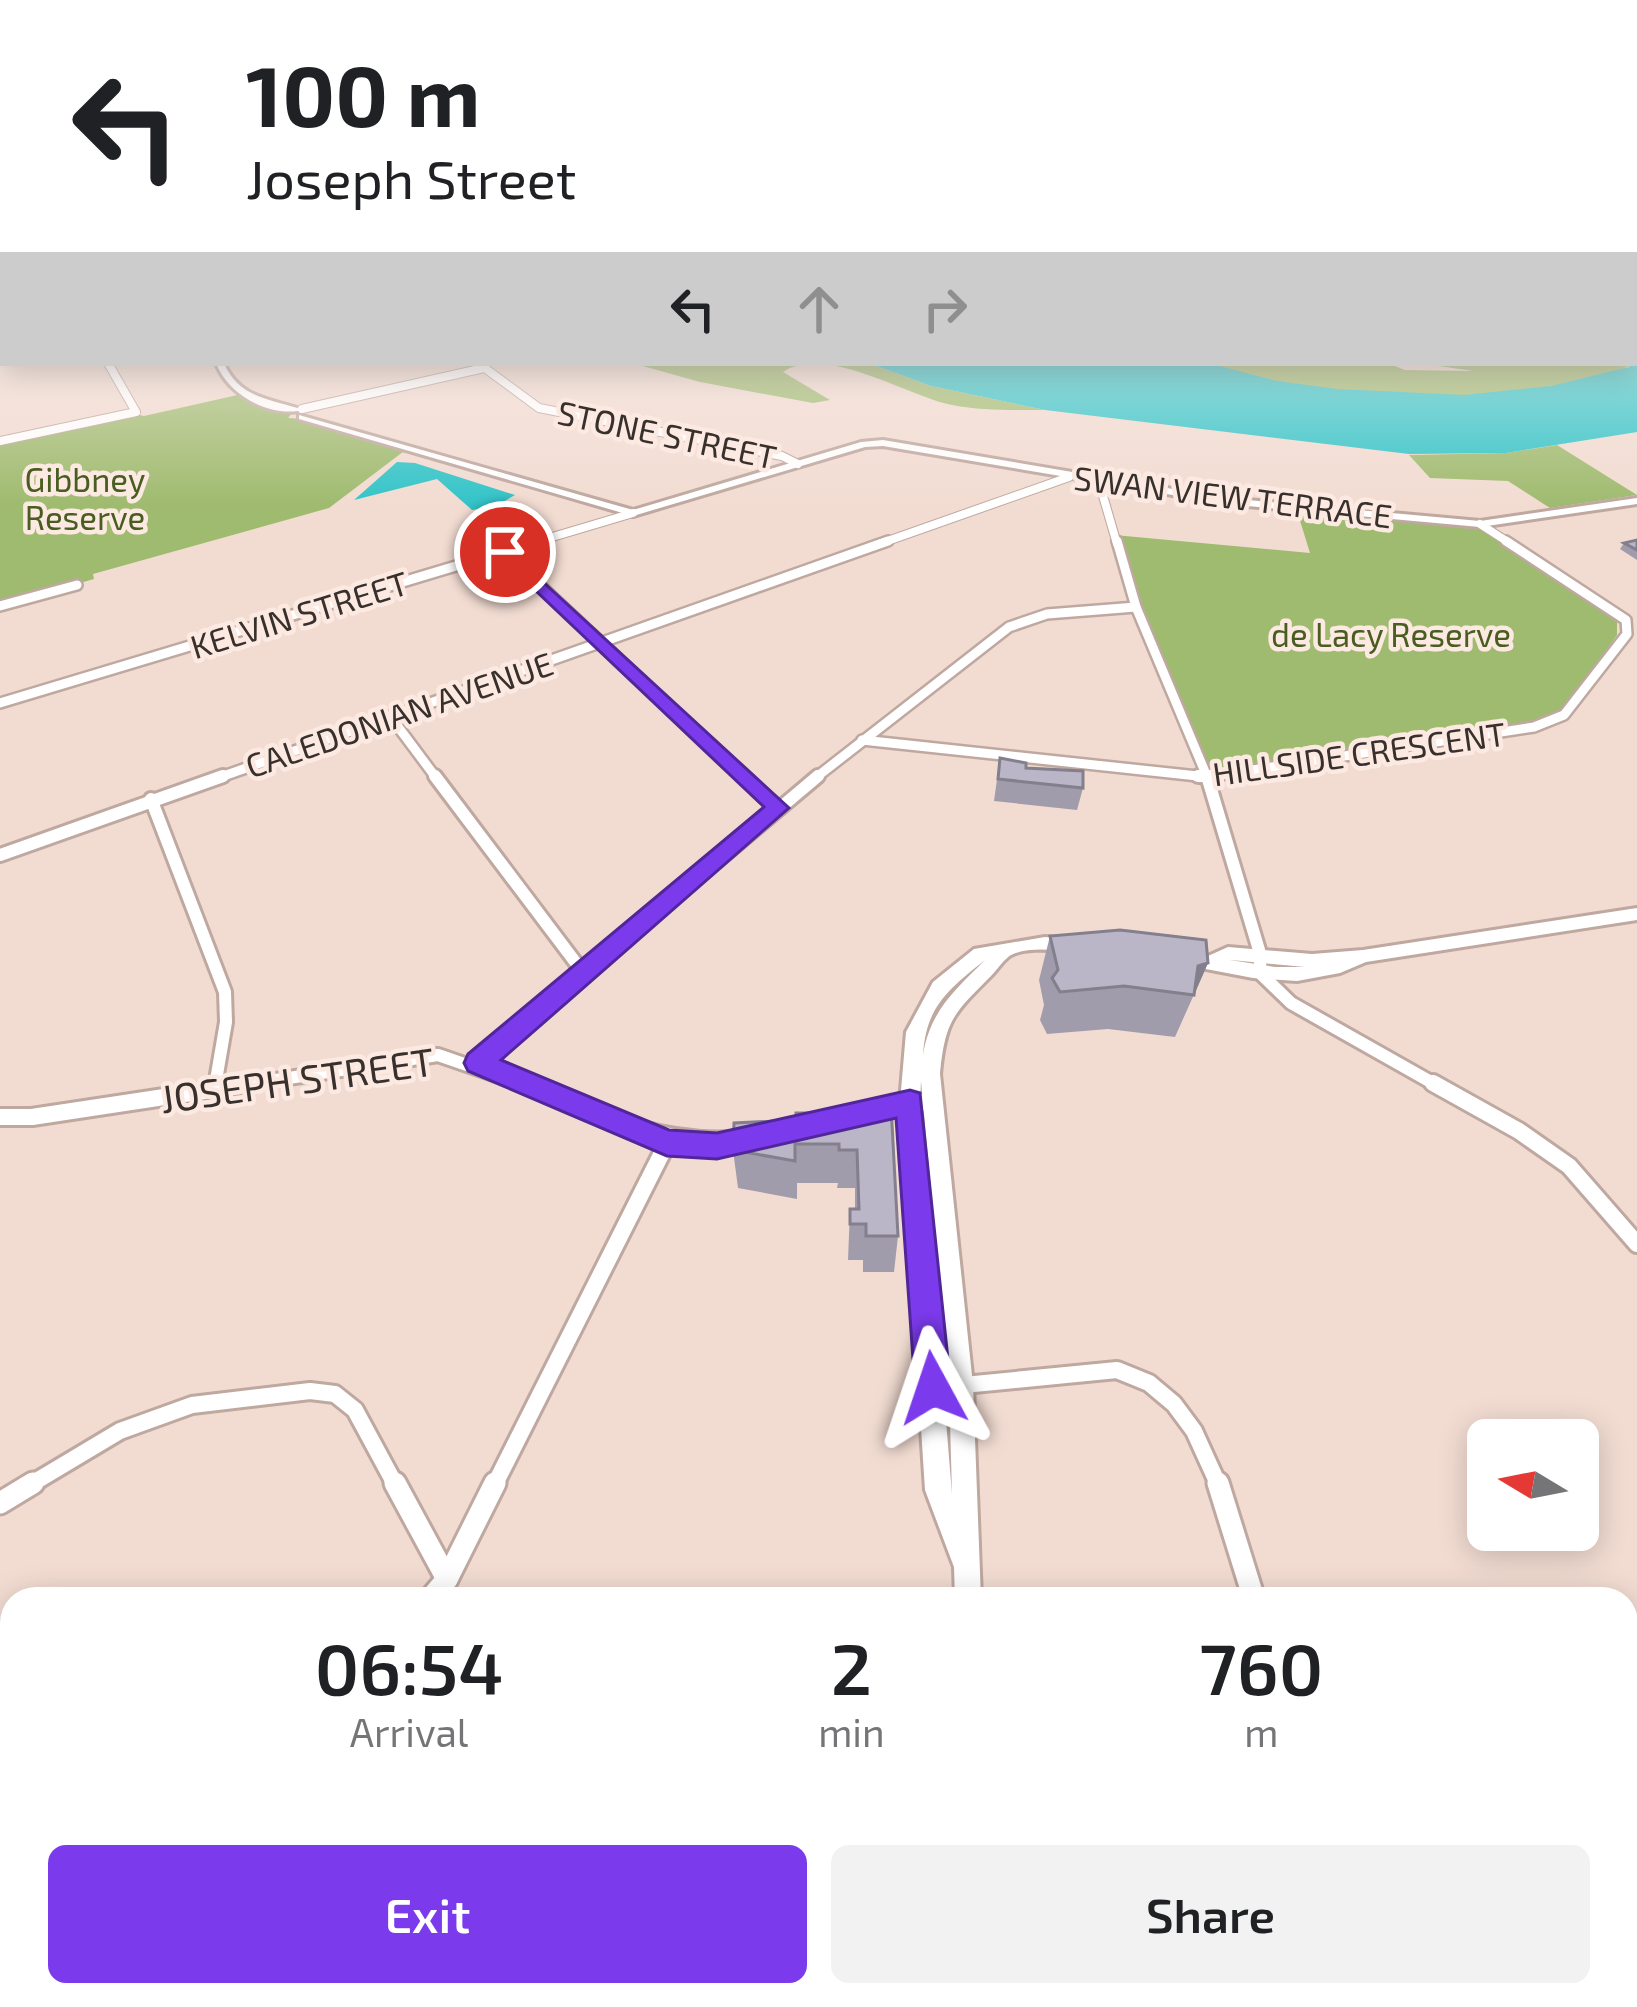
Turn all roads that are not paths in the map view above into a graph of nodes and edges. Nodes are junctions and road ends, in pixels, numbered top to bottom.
1 (109, 366) edge
2 (221, 366) edge
3 (477, 366) edge
4 (482, 366) edge
5 (299, 412) junction
6 (0, 441) edge
7 (873, 443) joint
8 (798, 464) junction
9 (1069, 477) junction
10 (1100, 482) junction
11 (1635, 503) edge
12 (633, 513) junction
13 (1480, 524) junction
14 (505, 552) junction
15 (77, 585) dead end
16 (0, 606) edge
17 (1136, 607) junction
18 (1632, 620) edge
19 (603, 645) junction
20 (0, 703) edge
21 (390, 716) junction
22 (862, 740) junction
23 (1208, 777) junction
24 (151, 799) junction
25 (778, 808) junction
26 (0, 855) edge
27 (1637, 914) edge
28 (1084, 946) edge
29 (1363, 956) junction
30 (1168, 957) edge
31 (1267, 969) junction
32 (582, 971) junction
33 (478, 1063) junction
34 (215, 1087) junction
35 (921, 1101) junction
36 (852, 1115) edge
37 (0, 1117) edge
38 (766, 1135) edge
39 (667, 1143) junction
40 (1637, 1244) edge
41 (961, 1385) junction
42 (933, 1388) junction
43 (0, 1503) edge
44 (964, 1560) junction
45 (447, 1579) junction
46 (440, 1587) edge
47 (967, 1587) edge
48 (1250, 1587) edge

1 - 6 street
2 - 5 street
3 - 5 street
4 - 8 street, STONE STREET
5 - 12 street
7 - 8 street, KELVIN STREET
7 - 9 street, SWAN VIEW TERRACE
8 - 12 street, KELVIN STREET
9 - 10 street, SWAN VIEW TERRACE
9 - 19 street, CALEDONIAN AVENUE
10 - 13 street, SWAN VIEW TERRACE
10 - 17 street
11 - 13 street, SWAN VIEW TERRACE
12 - 14 street, KELVIN STREET
13 - 18 street, HILLSIDE CRESCENT
14 - 19 street
14 - 20 street, KELVIN STREET
15 - 16 street
17 - 22 street
17 - 23 street
18 - 23 street, HILLSIDE CRESCENT
19 - 21 street, CALEDONIAN AVENUE
19 - 25 street
21 - 24 street, CALEDONIAN AVENUE
21 - 32 street
22 - 23 street, HILLSIDE CRESCENT
22 - 25 street
23 - 31 street
24 - 26 street, CALEDONIAN AVENUE
24 - 34 street
25 - 32 street
27 - 29 street
28 - 35 street
29 - 31 street
29 - 31 street
30 - 31 street
31 - 40 street
32 - 33 street
33 - 34 street, JOSEPH STREET
33 - 39 street, JOSEPH STREET
34 - 37 street, JOSEPH STREET
35 - 36 street
35 - 41 street
35 - 42 street
38 - 39 street, JOSEPH STREET
39 - 45 street
41 - 42 street
41 - 44 street
41 - 48 street
42 - 44 street
43 - 45 street
44 - 47 street
45 - 46 street

